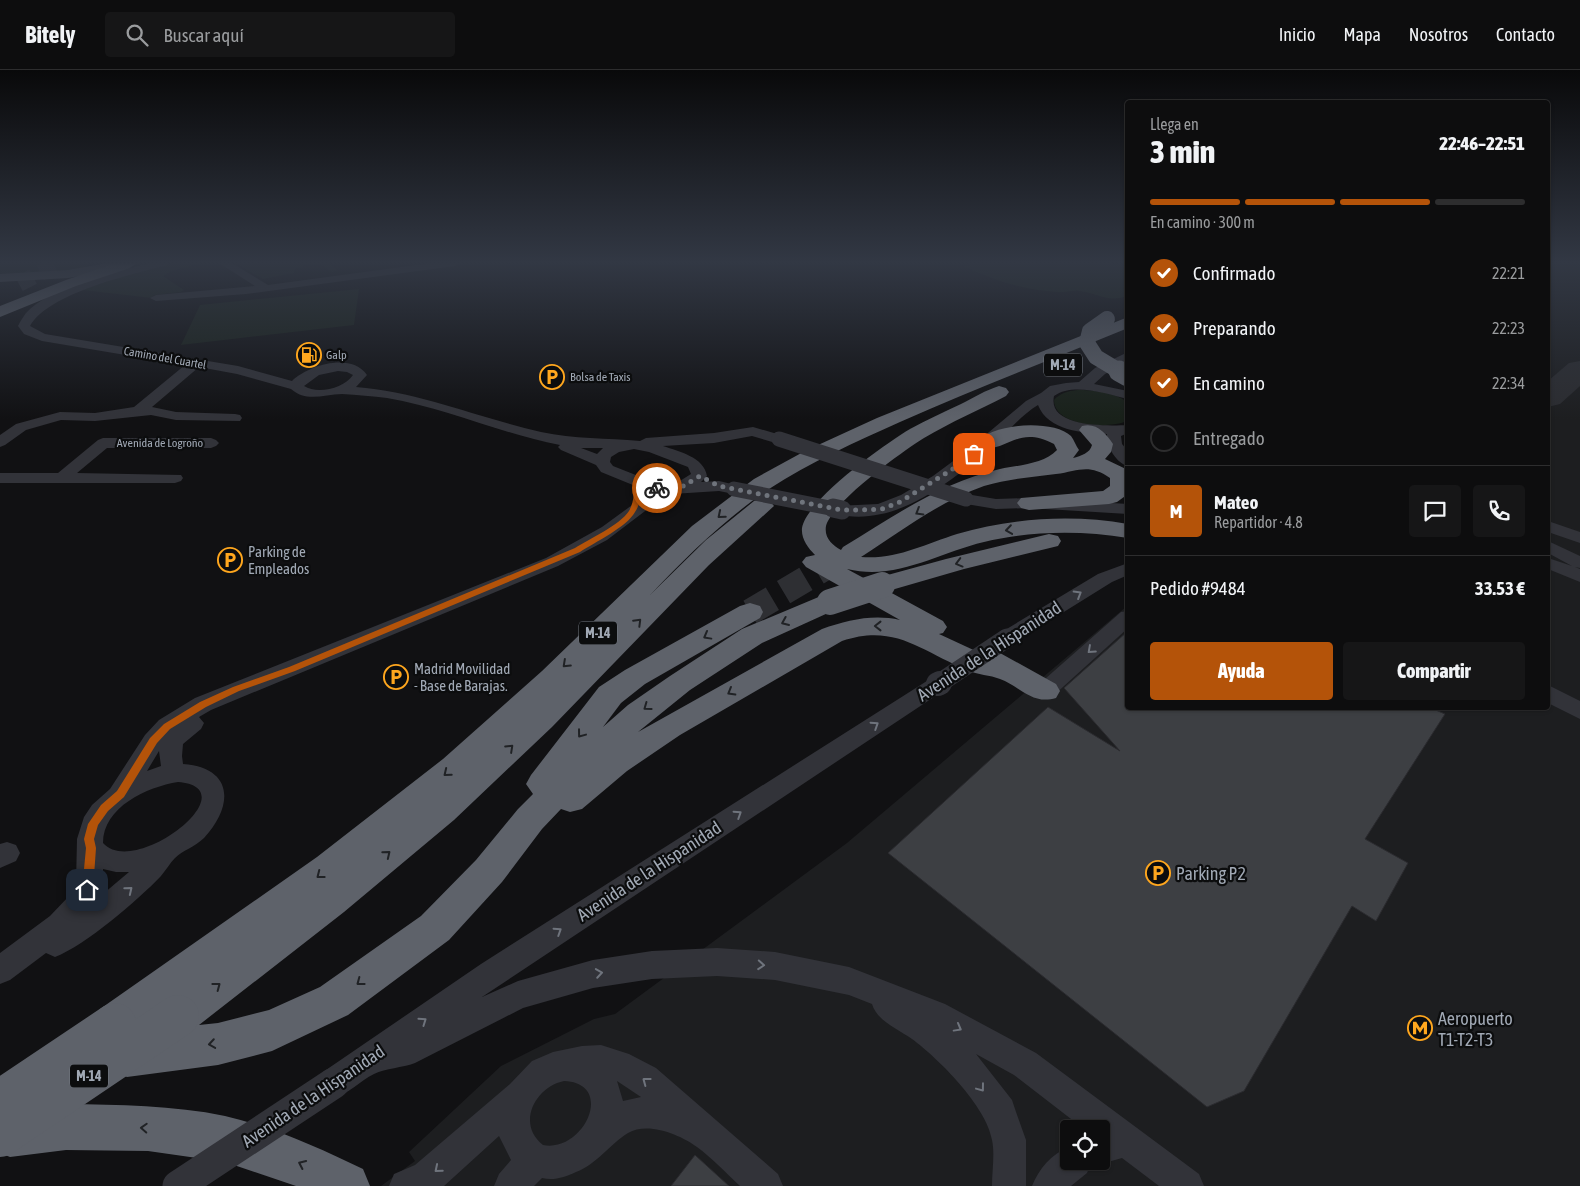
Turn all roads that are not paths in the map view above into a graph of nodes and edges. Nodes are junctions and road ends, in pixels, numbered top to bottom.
1 (31, 315) edge
2 (1117, 321) edge
3 (1125, 339) edge
4 (1124, 358) edge
5 (201, 364) junction
6 (1100, 371) junction
7 (314, 372) junction
8 (256, 374) junction
9 (360, 375) junction
10 (1125, 375) edge
11 (297, 386) junction
12 (1083, 386) junction
13 (338, 390) junction
14 (999, 392) junction
15 (1122, 393) edge
16 (388, 394) junction
17 (1047, 396) junction
18 (145, 411) junction
19 (235, 418) dead end
20 (1061, 421) junction
21 (1089, 430) junction
22 (1122, 430) edge
23 (538, 436) junction
24 (994, 436) junction
25 (714, 438) junction
26 (0, 442) edge
27 (211, 443) dead end
28 (634, 444) junction
29 (1125, 457) edge
30 (1087, 461) junction
31 (602, 462) junction
32 (688, 462) junction
33 (1029, 469) junction
34 (862, 474) junction
35 (700, 476) junction
36 (0, 478) edge
37 (62, 478) junction
38 (175, 478) dead end
39 (638, 482) junction
40 (675, 488) junction
41 (726, 488) junction
42 (1029, 503) junction
43 (1125, 508) edge
44 (632, 512) junction
45 (1550, 530) edge
46 (1550, 530) edge
47 (1125, 533) edge
48 (1125, 533) edge
49 (1580, 538) edge
50 (1550, 546) edge
51 (1550, 547) edge
52 (1580, 548) edge
53 (852, 552) tunnel mouth
54 (1580, 553) edge
55 (1580, 563) edge
56 (1550, 564) edge
57 (1125, 569) edge
58 (1580, 576) edge
59 (750, 612) tunnel mouth
60 (1125, 620) edge
61 (292, 669) junction
62 (1005, 670) junction
63 (1045, 691) joint
64 (1550, 696) edge
65 (1580, 711) edge
66 (175, 772) junction
67 (120, 794) junction
68 (91, 848) junction
69 (168, 850) junction
70 (489, 871) junction
71 (396, 956) junction
72 (0, 971) edge
73 (849, 981) junction
74 (369, 1059) junction
75 (570, 1065) junction
76 (0, 1076) edge
77 (521, 1095) junction
78 (0, 1100) edge
79 (598, 1135) junction
80 (0, 1136) edge
81 (710, 1136) junction
82 (1122, 1146) edge
83 (538, 1161) junction
84 (1064, 1170) edge
85 (178, 1186) edge
86 (346, 1186) edge
87 (406, 1186) edge
88 (511, 1186) edge
89 (766, 1186) edge
90 (1009, 1186) edge
91 (1049, 1186) edge
92 (1187, 1186) edge

1 - 5 street, Camino del Cuartel
2 - 10 highway, bridge
2 -> 78 highway, M-14, bridge
3 - 14 highway, M-14
4 - 6 street
5 - 8 street, Camino del Cuartel
5 - 18 street
6 - 12 street
6 - 15 street
7 - 8 street, Camino del Cuartel
7 - 9 street, Camino del Cuartel
7 - 11 street
8 - 11 street, Camino del Cuartel
9 - 13 street
9 - 16 street
11 - 13 street, Camino del Cuartel
12 - 15 street
12 - 17 street
13 - 16 street
14 - 34 highway
80 -> 14 highway, M-14, bridge
16 - 23 street
17 - 20 street
17 - 24 street
18 - 19 street, Avenida de Logroño
18 - 26 street, Avenida de Logroño
20 - 21 street
20 - 24 street
21 - 22 street
21 - 30 highway
22 - 29 street
23 - 28 street
23 - 31 street
24 - 33 highway
24 - 41 street, bridge
25 - 28 street
25 - 32 street
25 - 42 street, bridge
27 - 37 street, Avenida de Logroño
28 - 31 street
28 - 32 street
30 - 33 highway
30 - 42 highway
31 - 39 street
32 - 35 street
33 -> 53 highway
47 -> 34 highway
34 - 62 highway
35 - 40 street
35 - 41 street
36 - 37 street
37 - 38 street
39 - 40 street
39 - 44 street
40 - 41 street
40 - 44 street
42 - 43 street
44 - 61 street
45 - 49 street
46 - 52 street
48 -> 70 highway, bridge
50 - 54 street
51 - 55 street
56 - 58 street
74 -> 57 street, Avenida de la Hispanidad, bridge
59 -> 71 highway
60 -> 63 street
61 - 66 street
61 - 67 street
62 - 63 highway
62 -> 70 highway
64 - 65 street
66 - 67 street
66 - 69 street
67 - 68 street
68 - 69 street
68 - 72 street
72 -> 69 street
70 - 71 highway
71 -> 76 highway
74 -> 73 street
73 -> 82 street
73 -> 90 street
74 - 85 street, Avenida de la Hispanidad, bridge
75 - 77 street
75 - 79 street
81 -> 75 street
77 - 83 street
77 -> 87 street
79 - 81 street
79 - 83 street
86 -> 80 highway
81 - 89 street
82 - 92 street
83 - 88 street
84 - 91 street

